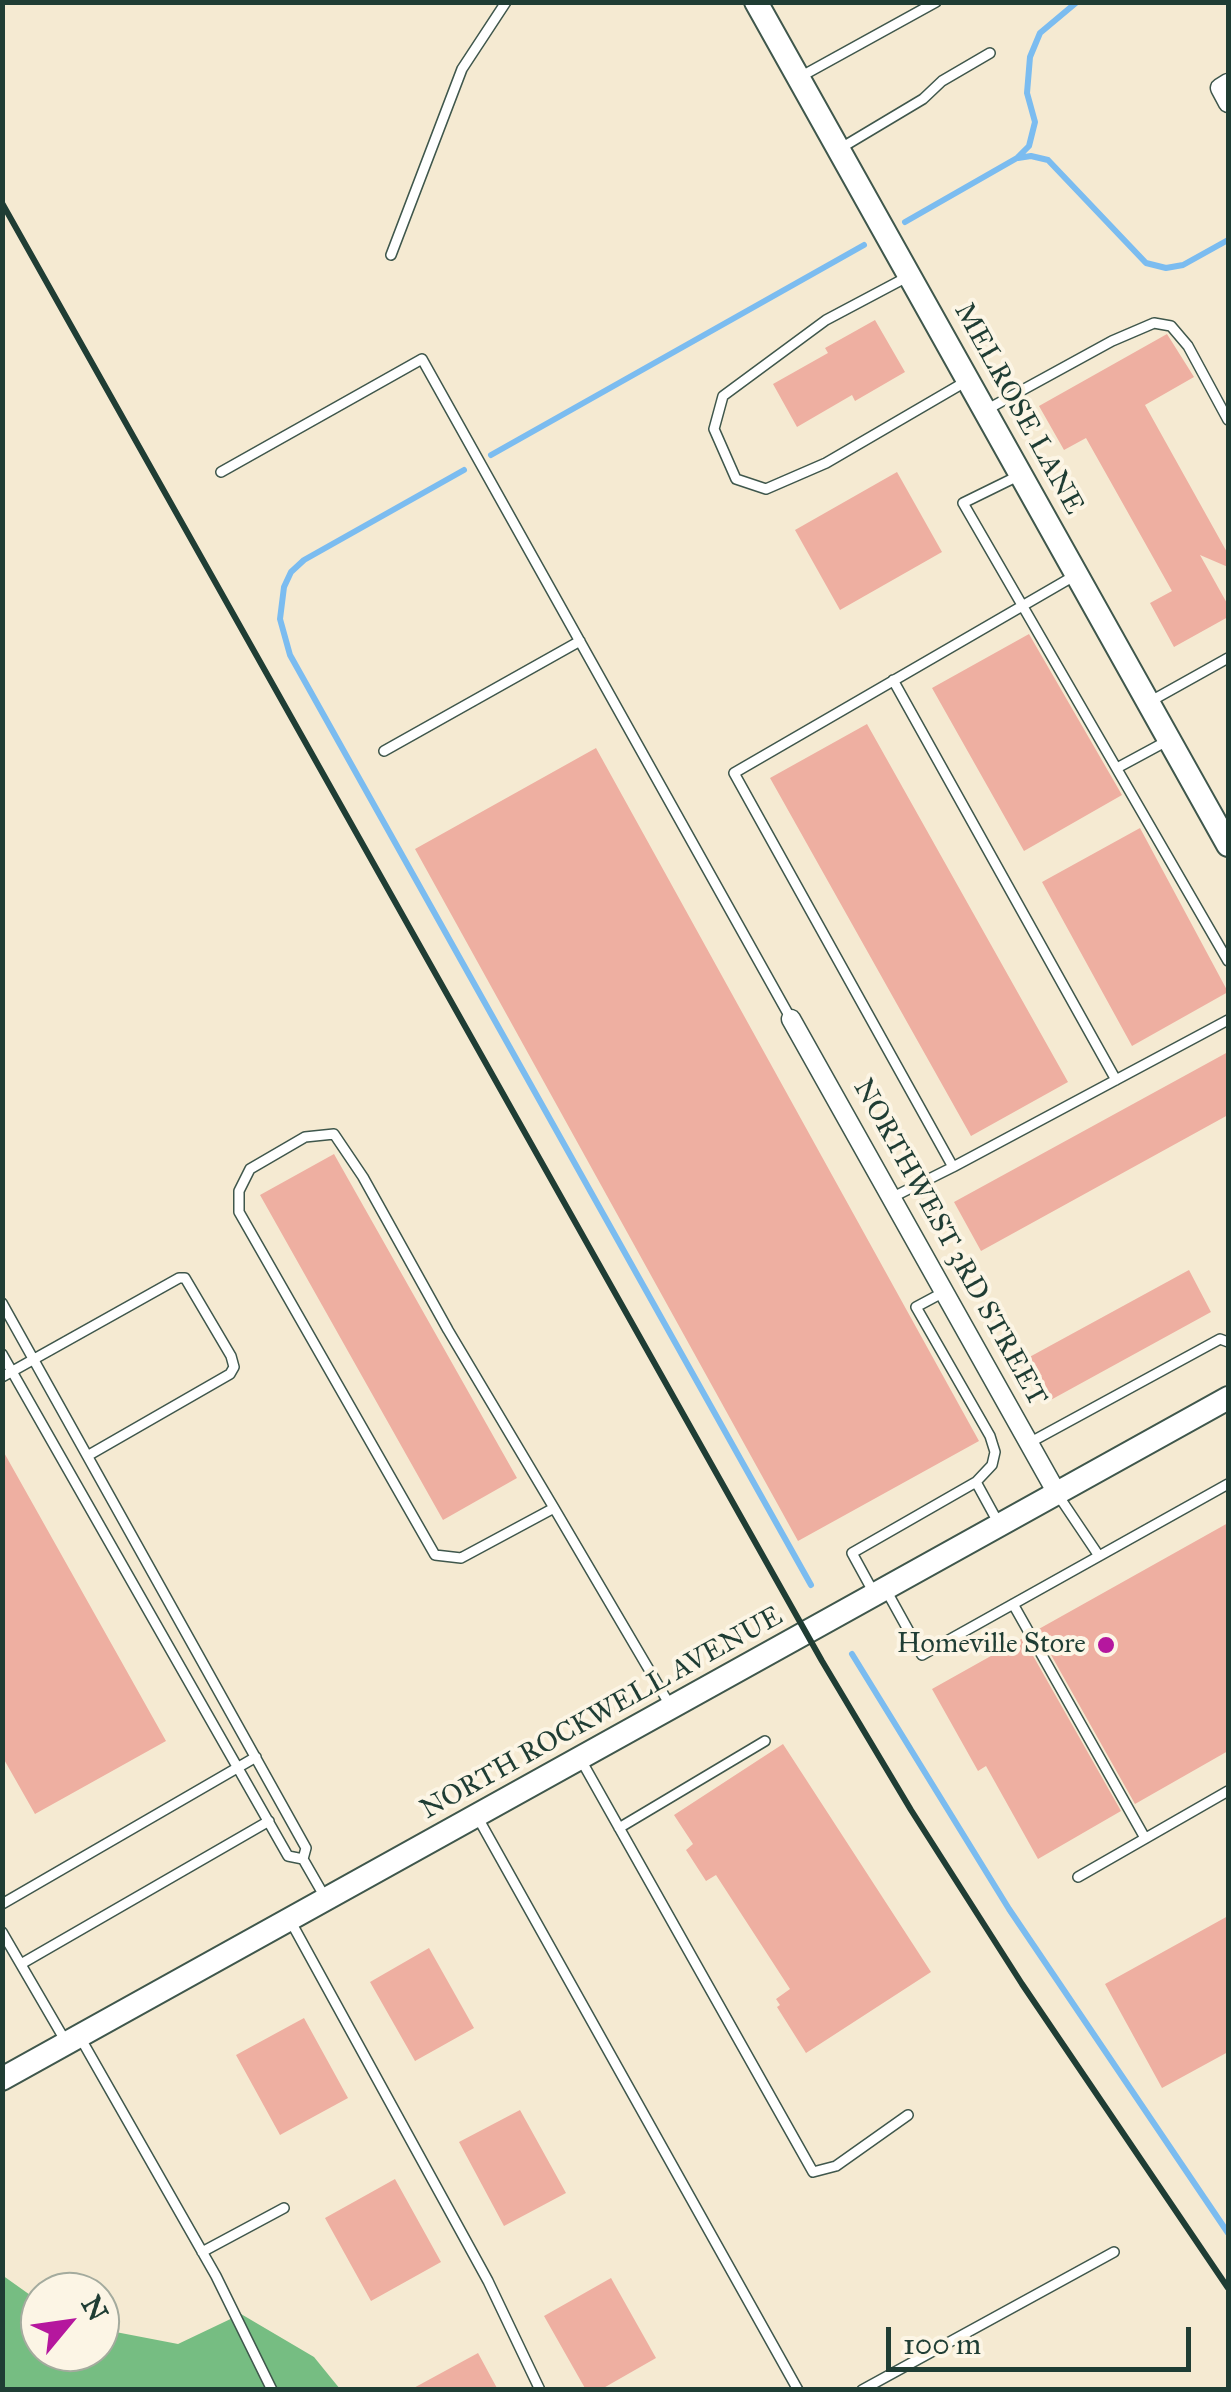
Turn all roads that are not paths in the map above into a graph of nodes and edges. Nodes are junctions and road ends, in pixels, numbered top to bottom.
1 (506, 2) edge
2 (756, 2) edge
3 (936, 2) edge
4 (990, 53) dead end
5 (798, 78) junction
6 (838, 149) junction
7 (391, 255) dead end
8 (909, 276) junction
9 (968, 380) junction
10 (985, 411) junction
11 (1228, 420) edge
12 (221, 472) dead end
13 (1020, 474) junction
14 (1076, 574) junction
15 (1022, 605) junction
16 (580, 641) junction
17 (1228, 658) edge
18 (893, 680) junction
19 (1148, 702) junction
20 (1169, 740) junction
21 (384, 751) dead end
22 (1117, 768) junction
23 (1228, 845) edge
24 (1228, 960) edge
25 (791, 1019) joint
26 (1228, 1020) edge
27 (1116, 1080) junction
28 (954, 1167) junction
29 (892, 1198) junction
30 (944, 1292) junction
31 (2, 1304) edge
32 (1228, 1342) edge
33 (2, 1354) edge
34 (34, 1360) junction
35 (13, 1372) junction
36 (2, 1377) edge
37 (1228, 1398) edge
38 (1029, 1443) junction
39 (89, 1455) junction
40 (976, 1482) junction
41 (1228, 1484) edge
42 (1058, 1494) junction
43 (554, 1508) junction
44 (1000, 1527) junction
45 (144, 1554) junction
46 (1098, 1556) junction
47 (123, 1567) junction
48 (881, 1593) junction
49 (1013, 1604) junction
50 (672, 1709) junction
51 (765, 1741) dead end
52 (256, 1757) junction
53 (581, 1760) junction
54 (238, 1768) junction
55 (1228, 1791) edge
56 (478, 1818) junction
57 (269, 1821) junction
58 (619, 1828) junction
59 (1145, 1838) junction
60 (303, 1859) junction
61 (1078, 1877) dead end
62 (328, 1901) junction
63 (2, 1904) edge
64 (291, 1922) junction
65 (2, 1932) edge
66 (21, 1964) junction
67 (74, 2040) junction
68 (2, 2079) edge
69 (908, 2116) dead end
70 (284, 2208) dead end
71 (202, 2252) junction
72 (1114, 2252) dead end
73 (272, 2390) edge
74 (540, 2390) edge
75 (798, 2390) edge
76 (862, 2390) edge

1 - 7 lane
2 - 5 main road, MELROSE LANE
3 - 5 lane
4 - 6 lane
5 - 6 main road, MELROSE LANE
6 - 8 main road, MELROSE LANE
8 - 9 main road, MELROSE LANE
8 - 9 lane
9 - 10 main road, MELROSE LANE
10 - 11 lane
10 - 13 main road, MELROSE LANE
12 - 16 lane
13 - 14 main road, MELROSE LANE
13 - 15 lane
14 - 15 lane
14 - 19 main road, MELROSE LANE
15 - 18 lane
15 - 22 lane
16 - 21 lane
16 - 25 lane
17 - 19 lane
18 - 27 lane
18 - 28 lane
19 - 20 main road, MELROSE LANE
20 - 22 lane
20 - 23 main road, MELROSE LANE
22 - 24 lane
25 - 29 street, NORTHWEST 3RD STREET
26 - 27 lane
27 - 28 lane
28 - 29 lane
29 - 30 street, NORTHWEST 3RD STREET
30 - 38 street, NORTHWEST 3RD STREET
30 - 40 lane
31 - 34 lane
32 - 38 lane
33 - 35 lane
34 - 35 lane
34 - 39 lane
34 - 39 lane
35 - 36 lane
35 - 47 lane
37 - 42 main road, NORTH ROCKWELL AVENUE
38 - 42 street, NORTHWEST 3RD STREET
39 - 45 lane
40 - 44 lane
40 - 48 lane
41 - 46 lane
42 - 44 main road, NORTH ROCKWELL AVENUE
42 - 46 lane
43 - 43 lane
43 - 50 lane
44 - 48 main road, NORTH ROCKWELL AVENUE
45 - 47 lane
45 - 52 lane
46 - 49 lane
47 - 54 lane
48 - 49 lane
48 - 50 main road, NORTH ROCKWELL AVENUE
49 - 59 lane
50 - 53 main road, NORTH ROCKWELL AVENUE
51 - 58 lane
52 - 54 lane
52 - 60 lane
53 - 56 main road, NORTH ROCKWELL AVENUE
53 - 58 lane
54 - 57 lane
54 - 63 lane
55 - 59 lane
56 - 62 main road, NORTH ROCKWELL AVENUE
56 - 75 lane
57 - 60 lane
57 - 66 lane
58 - 69 lane
59 - 61 lane
60 - 62 lane
62 - 64 main road, NORTH ROCKWELL AVENUE
64 - 67 main road, NORTH ROCKWELL AVENUE
64 - 74 lane
65 - 66 lane
66 - 67 lane
67 - 68 main road, NORTH ROCKWELL AVENUE
67 - 71 lane
70 - 71 lane
71 - 73 lane
72 - 76 lane

